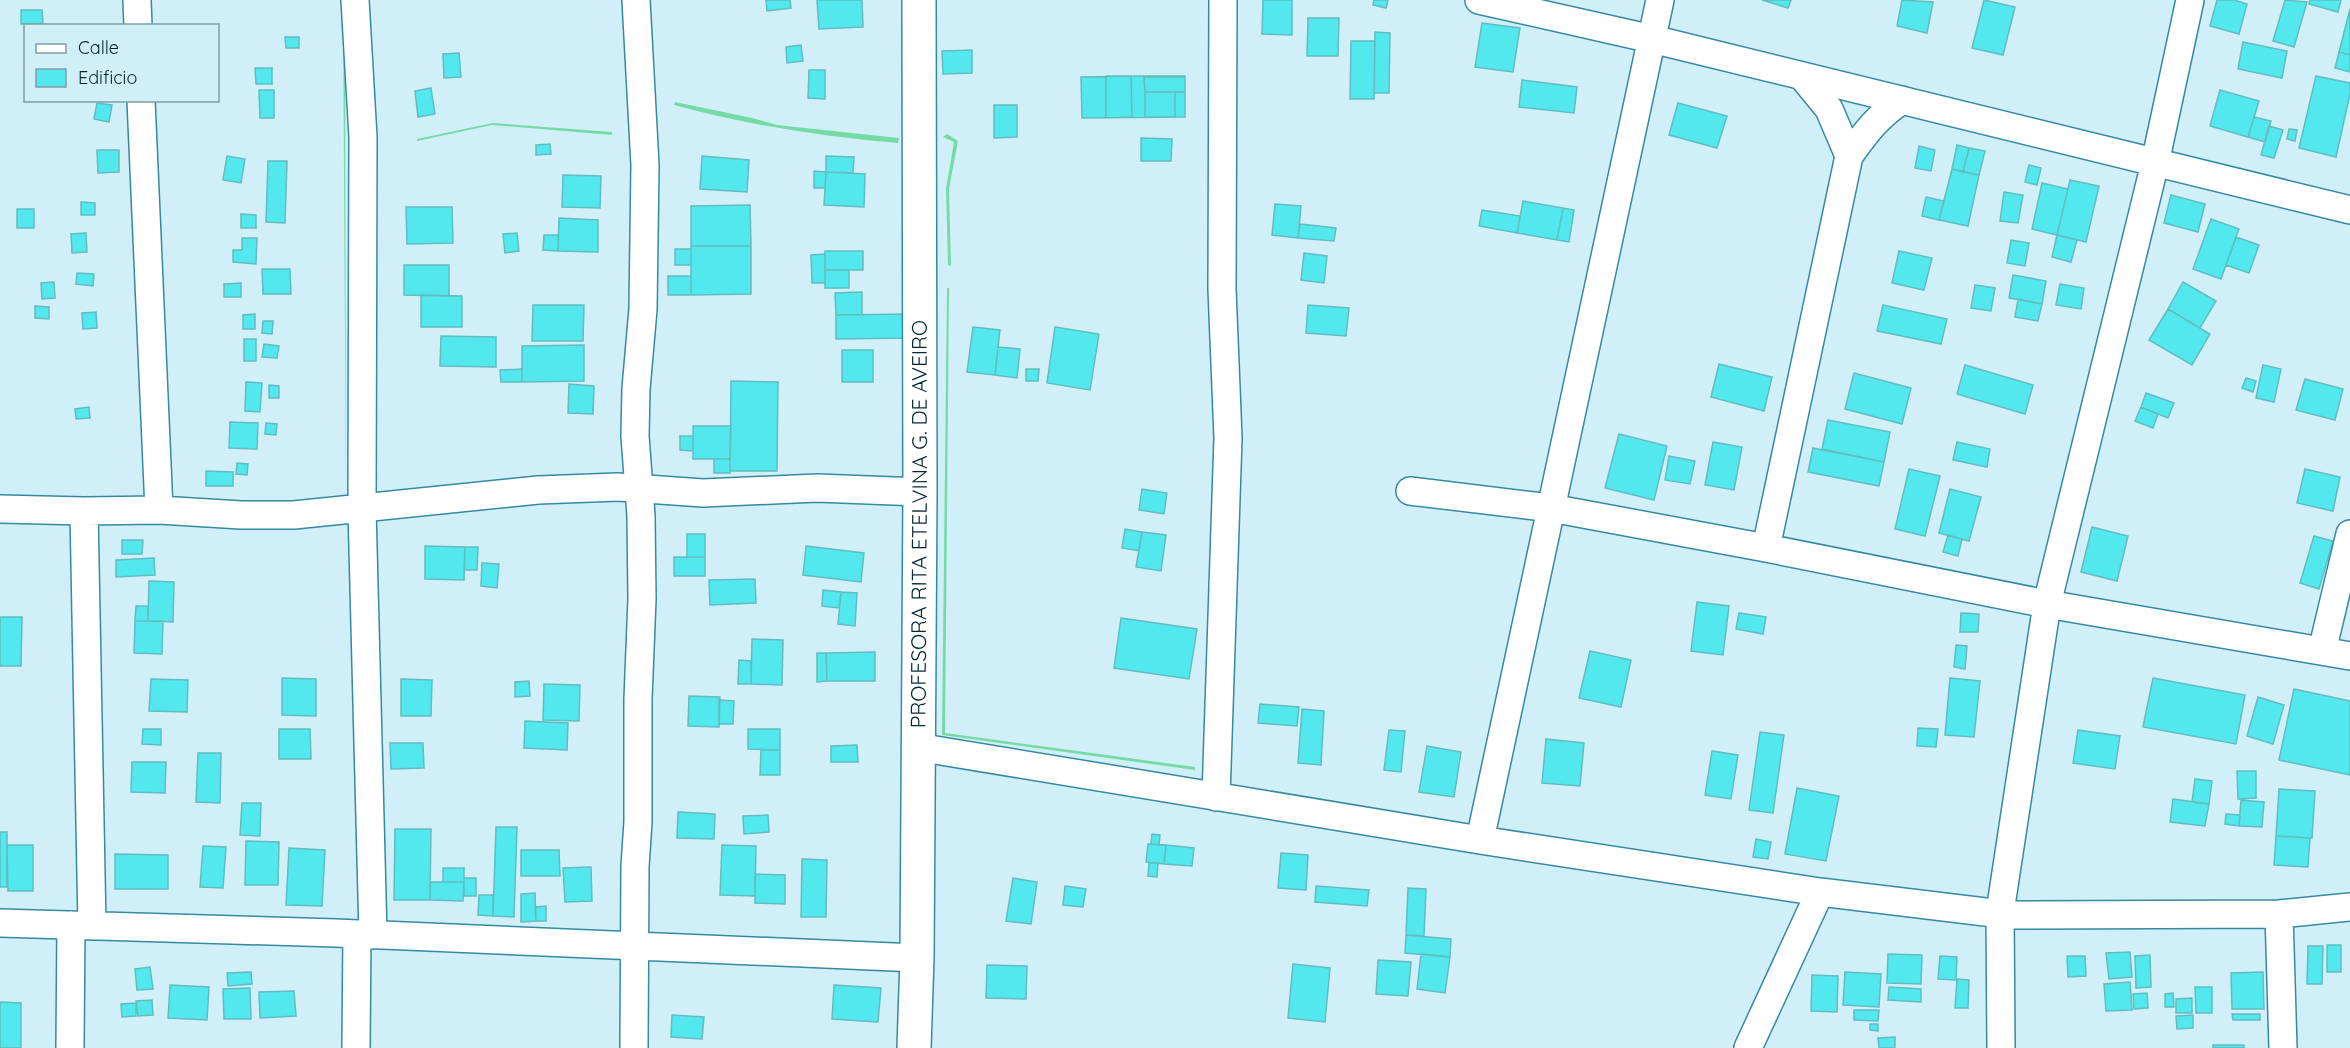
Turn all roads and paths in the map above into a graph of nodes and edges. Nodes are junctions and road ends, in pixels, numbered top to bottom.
1 (136, 0) edge
2 (355, 0) edge
3 (636, 0) edge
4 (919, 0) edge
5 (1223, 0) edge
6 (1479, 0) edge
7 (1660, 0) edge
8 (2190, 0) edge
9 (138, 24) edge
10 (1652, 39) junction
11 (1802, 76) junction
12 (1902, 100) junction
13 (141, 102) edge
14 (1849, 156) junction
15 (2155, 163) junction
16 (2350, 210) edge
17 (639, 489) junction
18 (1410, 491) dead end
19 (920, 492) junction
20 (1551, 508) junction
21 (0, 509) edge
22 (362, 509) junction
23 (159, 510) junction
24 (84, 511) junction
25 (2350, 534) edge
26 (1766, 548) junction
27 (2047, 604) junction
28 (2322, 651) junction
29 (2350, 656) edge
30 (917, 747) junction
31 (1216, 797) junction
32 (1480, 840) junction
33 (1820, 892) junction
34 (2350, 907) edge
35 (2000, 912) junction
36 (2279, 914) junction
37 (0, 923) edge
38 (81, 925) junction
39 (365, 934) junction
40 (634, 946) junction
41 (916, 958) junction
42 (70, 1048) edge
43 (356, 1048) edge
44 (634, 1048) edge
45 (914, 1048) edge
46 (1748, 1048) edge
47 (2001, 1048) edge
48 (2283, 1048) edge

1 - 9 street
2 - 22 street
3 - 17 street
4 - 19 street, PROFESORA RITA ETELVINA G. DE AVEIRO
5 - 31 street
6 - 10 street
7 - 10 street
8 - 15 street
10 - 11 street
10 - 20 street
11 - 12 street
11 - 14 street
12 - 14 street
12 - 15 street
13 - 23 street
14 - 26 street
15 - 16 street
15 - 27 street
17 - 19 street
17 - 22 street
17 - 40 street
18 - 20 street
19 - 30 street, PROFESORA RITA ETELVINA G. DE AVEIRO
20 - 26 street
20 - 32 street
21 - 24 street
22 - 23 street
22 - 39 street
23 - 24 street
24 - 38 street
25 - 28 street
26 - 27 street
27 - 28 street
27 - 35 street
28 - 29 street
30 - 31 street
30 - 41 street, PROFESORA RITA ETELVINA G. DE AVEIRO
31 - 32 street
32 - 33 street
33 - 35 street
33 - 46 street
34 - 36 street
35 - 36 street
35 - 47 street
36 - 48 street
37 - 38 street
38 - 39 street
38 - 42 street
39 - 40 street
39 - 43 street
40 - 41 street
40 - 44 street
41 - 45 street, PROFESORA RITA ETELVINA G. DE AVEIRO

